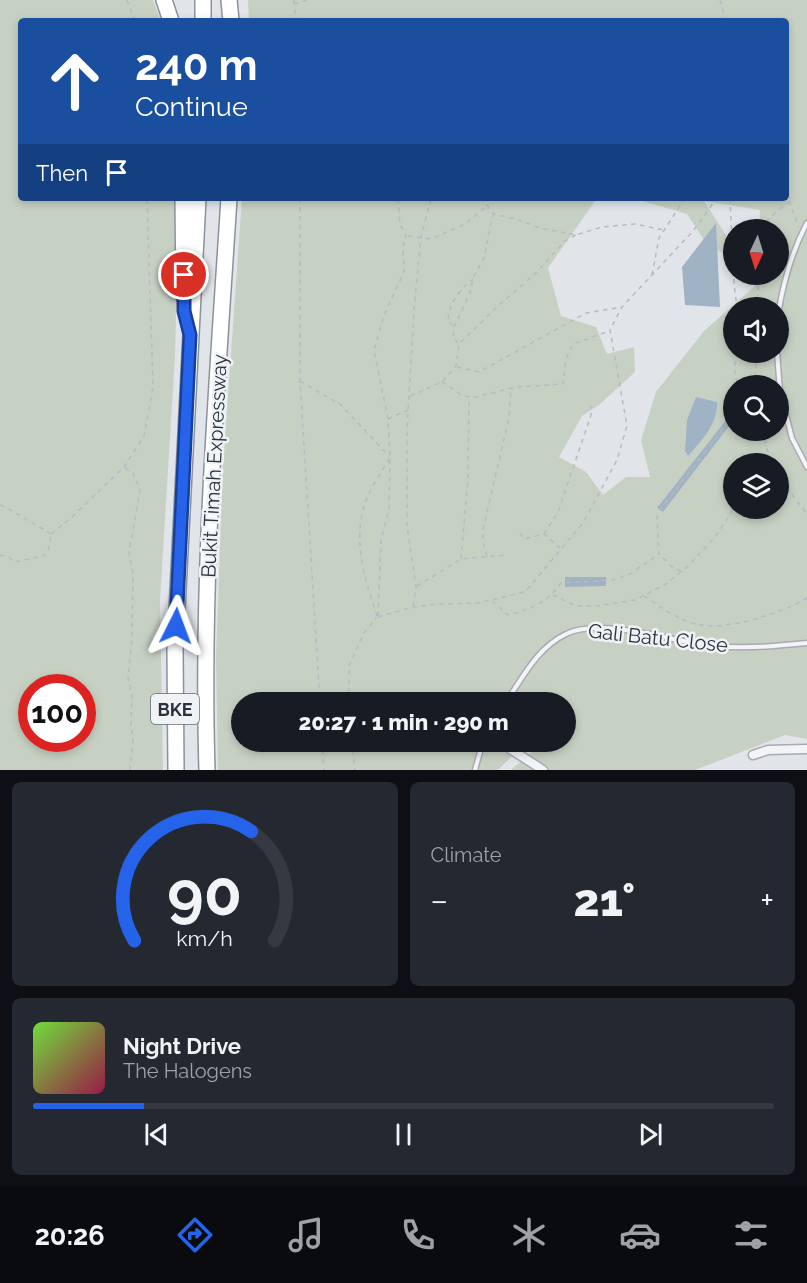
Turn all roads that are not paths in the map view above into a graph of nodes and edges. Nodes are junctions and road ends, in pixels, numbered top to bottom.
1 (164, 0) edge
2 (203, 0) edge
3 (231, 0) edge
4 (170, 18) edge
5 (203, 18) edge
6 (231, 18) edge
7 (183, 201) edge
8 (198, 201) edge
9 (229, 201) edge
10 (807, 224) edge
11 (781, 297) edge
12 (190, 335) junction
13 (778, 363) edge
14 (807, 466) edge
15 (807, 643) edge
16 (513, 692) edge
17 (807, 749) edge
18 (480, 752) edge
19 (515, 752) edge
20 (753, 755) dead end
21 (176, 770) edge
22 (207, 770) edge
23 (475, 770) edge
24 (543, 770) edge

1 - 4 highway
2 - 5 highway
3 - 6 highway
7 - 12 highway
8 - 12 highway, Bukit Timah Expressway / BKE
9 - 22 highway, Bukit Timah Expressway / BKE
10 - 11 lane
12 - 21 highway, Bukit Timah Expressway / BKE
13 - 14 lane
15 - 16 lane, Gali Batu Close
17 - 20 street
18 - 23 lane
19 - 24 street

